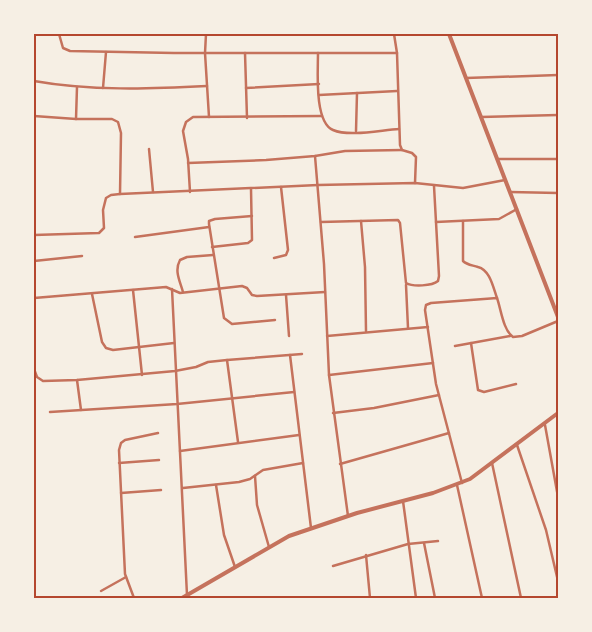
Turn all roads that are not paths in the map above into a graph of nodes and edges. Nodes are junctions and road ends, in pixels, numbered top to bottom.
1 (59, 34) edge
2 (206, 34) edge
3 (394, 34) edge
4 (449, 34) edge
5 (106, 51) junction
6 (397, 52) junction
7 (205, 53) junction
8 (245, 53) junction
9 (318, 53) junction
10 (558, 75) edge
11 (466, 78) junction
12 (34, 81) edge
13 (319, 84) junction
14 (207, 86) junction
15 (77, 87) junction
16 (103, 88) junction
17 (246, 88) junction
18 (398, 91) junction
19 (357, 93) junction
20 (319, 95) junction
21 (34, 116) edge
22 (322, 116) junction
23 (481, 116) junction
24 (558, 116) edge
25 (209, 118) junction
26 (247, 118) junction
27 (76, 119) junction
28 (399, 129) junction
29 (356, 132) junction
30 (149, 149) dead end
31 (402, 150) junction
32 (315, 156) junction
33 (497, 159) junction
34 (558, 159) edge
35 (188, 163) junction
36 (506, 180) junction
37 (415, 183) junction
38 (318, 185) junction
39 (434, 185) junction
40 (281, 187) junction
41 (251, 189) junction
42 (190, 192) junction
43 (510, 192) junction
44 (153, 193) junction
45 (558, 193) edge
46 (120, 194) junction
47 (516, 209) junction
48 (252, 216) junction
49 (361, 220) junction
50 (463, 221) junction
51 (321, 222) junction
52 (436, 222) junction
53 (209, 227) junction
54 (34, 235) edge
55 (135, 236) dead end
56 (212, 247) junction
57 (213, 255) junction
58 (82, 256) dead end
59 (274, 258) dead end
60 (34, 261) edge
61 (406, 283) junction
62 (172, 289) junction
63 (218, 289) junction
64 (133, 290) junction
65 (183, 292) junction
66 (325, 292) junction
67 (92, 294) junction
68 (286, 295) junction
69 (34, 298) edge
70 (497, 298) junction
71 (558, 318) edge
72 (275, 320) dead end
73 (558, 322) edge
74 (428, 326) junction
75 (408, 328) junction
76 (366, 331) junction
77 (288, 336) dead end
78 (327, 336) junction
79 (510, 336) junction
80 (174, 343) junction
81 (471, 343) junction
82 (455, 346) dead end
83 (139, 347) junction
84 (302, 354) dead end
85 (290, 355) junction
86 (227, 360) junction
87 (433, 363) junction
88 (34, 369) edge
89 (175, 371) junction
90 (329, 374) junction
91 (142, 375) junction
92 (77, 380) junction
93 (516, 384) dead end
94 (294, 392) junction
95 (439, 395) junction
96 (232, 398) junction
97 (177, 404) junction
98 (81, 410) junction
99 (50, 412) dead end
100 (334, 413) junction
101 (558, 413) edge
102 (545, 425) junction
103 (158, 433) dead end
104 (448, 433) junction
105 (299, 434) junction
106 (238, 443) junction
107 (517, 445) junction
108 (180, 451) junction
109 (159, 460) dead end
110 (119, 463) junction
111 (302, 464) junction
112 (340, 464) junction
113 (492, 464) junction
114 (254, 476) junction
115 (462, 483) junction
116 (216, 485) junction
117 (457, 485) junction
118 (183, 488) junction
119 (161, 490) dead end
120 (121, 493) junction
121 (558, 497) edge
122 (403, 501) junction
123 (348, 516) junction
124 (312, 528) junction
125 (438, 541) dead end
126 (424, 543) junction
127 (408, 544) junction
128 (269, 548) junction
129 (366, 555) junction
130 (333, 566) dead end
131 (235, 567) junction
132 (126, 578) junction
133 (558, 581) edge
134 (101, 591) dead end
135 (187, 596) junction
136 (134, 598) edge
137 (182, 598) edge
138 (370, 598) edge
139 (416, 598) edge
140 (435, 598) edge
141 (482, 598) edge
142 (521, 598) edge

1 - 5 street
2 - 7 street
3 - 6 street
4 - 11 street
5 - 7 street
5 - 16 street
6 - 9 street
6 - 18 street
7 - 8 street
7 - 14 street
8 - 9 street
8 - 17 street
9 - 13 street
10 - 11 street
11 - 23 street
12 - 15 street
13 - 17 street
13 - 20 street
14 - 16 street
14 - 25 street
15 - 16 street
15 - 27 street
17 - 26 street
18 - 19 street
18 - 28 street
19 - 20 street
19 - 29 street
20 - 22 street
21 - 27 street
22 - 26 street
22 - 29 street
23 - 24 street
23 - 33 street
25 - 26 street
25 - 35 street
27 - 46 street
28 - 29 street
28 - 31 street
30 - 44 street
31 - 32 street
31 - 37 street
32 - 35 street
32 - 38 street
33 - 34 street
33 - 36 street
35 - 42 street
36 - 39 street
36 - 43 street
37 - 38 street
37 - 39 street
38 - 40 street
38 - 51 street
39 - 52 street
40 - 41 street
40 - 59 street
41 - 42 street
41 - 48 street
42 - 44 street
43 - 45 street
43 - 47 street
44 - 46 street
46 - 54 street
47 - 50 street
47 - 71 street
48 - 53 street
48 - 56 street
49 - 51 street
49 - 61 street
49 - 76 street
50 - 52 street
50 - 70 street
51 - 66 street
52 - 61 street
53 - 55 street
53 - 56 street
56 - 57 street
57 - 63 street
57 - 65 street
58 - 60 street
61 - 75 street
62 - 64 street
62 - 65 street
62 - 80 street
63 - 65 street
63 - 68 street
63 - 72 street
64 - 67 street
64 - 83 street
66 - 68 street
66 - 78 street
67 - 69 street
67 - 83 street
68 - 77 street
70 - 74 street
70 - 79 street
73 - 79 street
74 - 75 street
74 - 87 street
75 - 76 street
76 - 78 street
78 - 90 street
79 - 81 street
80 - 83 street
80 - 89 street
81 - 82 street
81 - 93 street
83 - 91 street
84 - 85 street
85 - 86 street
85 - 94 street
86 - 89 street
86 - 96 street
87 - 90 street
87 - 95 street
88 - 92 street
89 - 91 street
89 - 97 street
90 - 100 street
91 - 92 street
92 - 98 street
94 - 96 street
94 - 105 street
95 - 100 street
95 - 104 street
96 - 97 street
96 - 106 street
97 - 98 street
97 - 108 street
98 - 99 street
100 - 112 street
101 - 102 street
102 - 107 street
102 - 121 street
103 - 110 street
104 - 112 street
104 - 115 street
105 - 106 street
105 - 111 street
106 - 108 street
107 - 113 street
107 - 133 street
108 - 118 street
109 - 110 street
110 - 120 street
111 - 114 street
111 - 124 street
112 - 123 street
113 - 115 street
113 - 142 street
114 - 116 street
114 - 128 street
115 - 117 street
116 - 118 street
116 - 131 street
117 - 122 street
117 - 141 street
118 - 135 street
119 - 120 street
120 - 132 street
122 - 123 street
122 - 127 street
123 - 124 street
124 - 128 street
125 - 126 street
126 - 127 street
126 - 140 street
127 - 129 street
127 - 139 street
128 - 131 street
129 - 130 street
129 - 138 street
131 - 135 street
132 - 134 street
132 - 136 street
135 - 137 street

